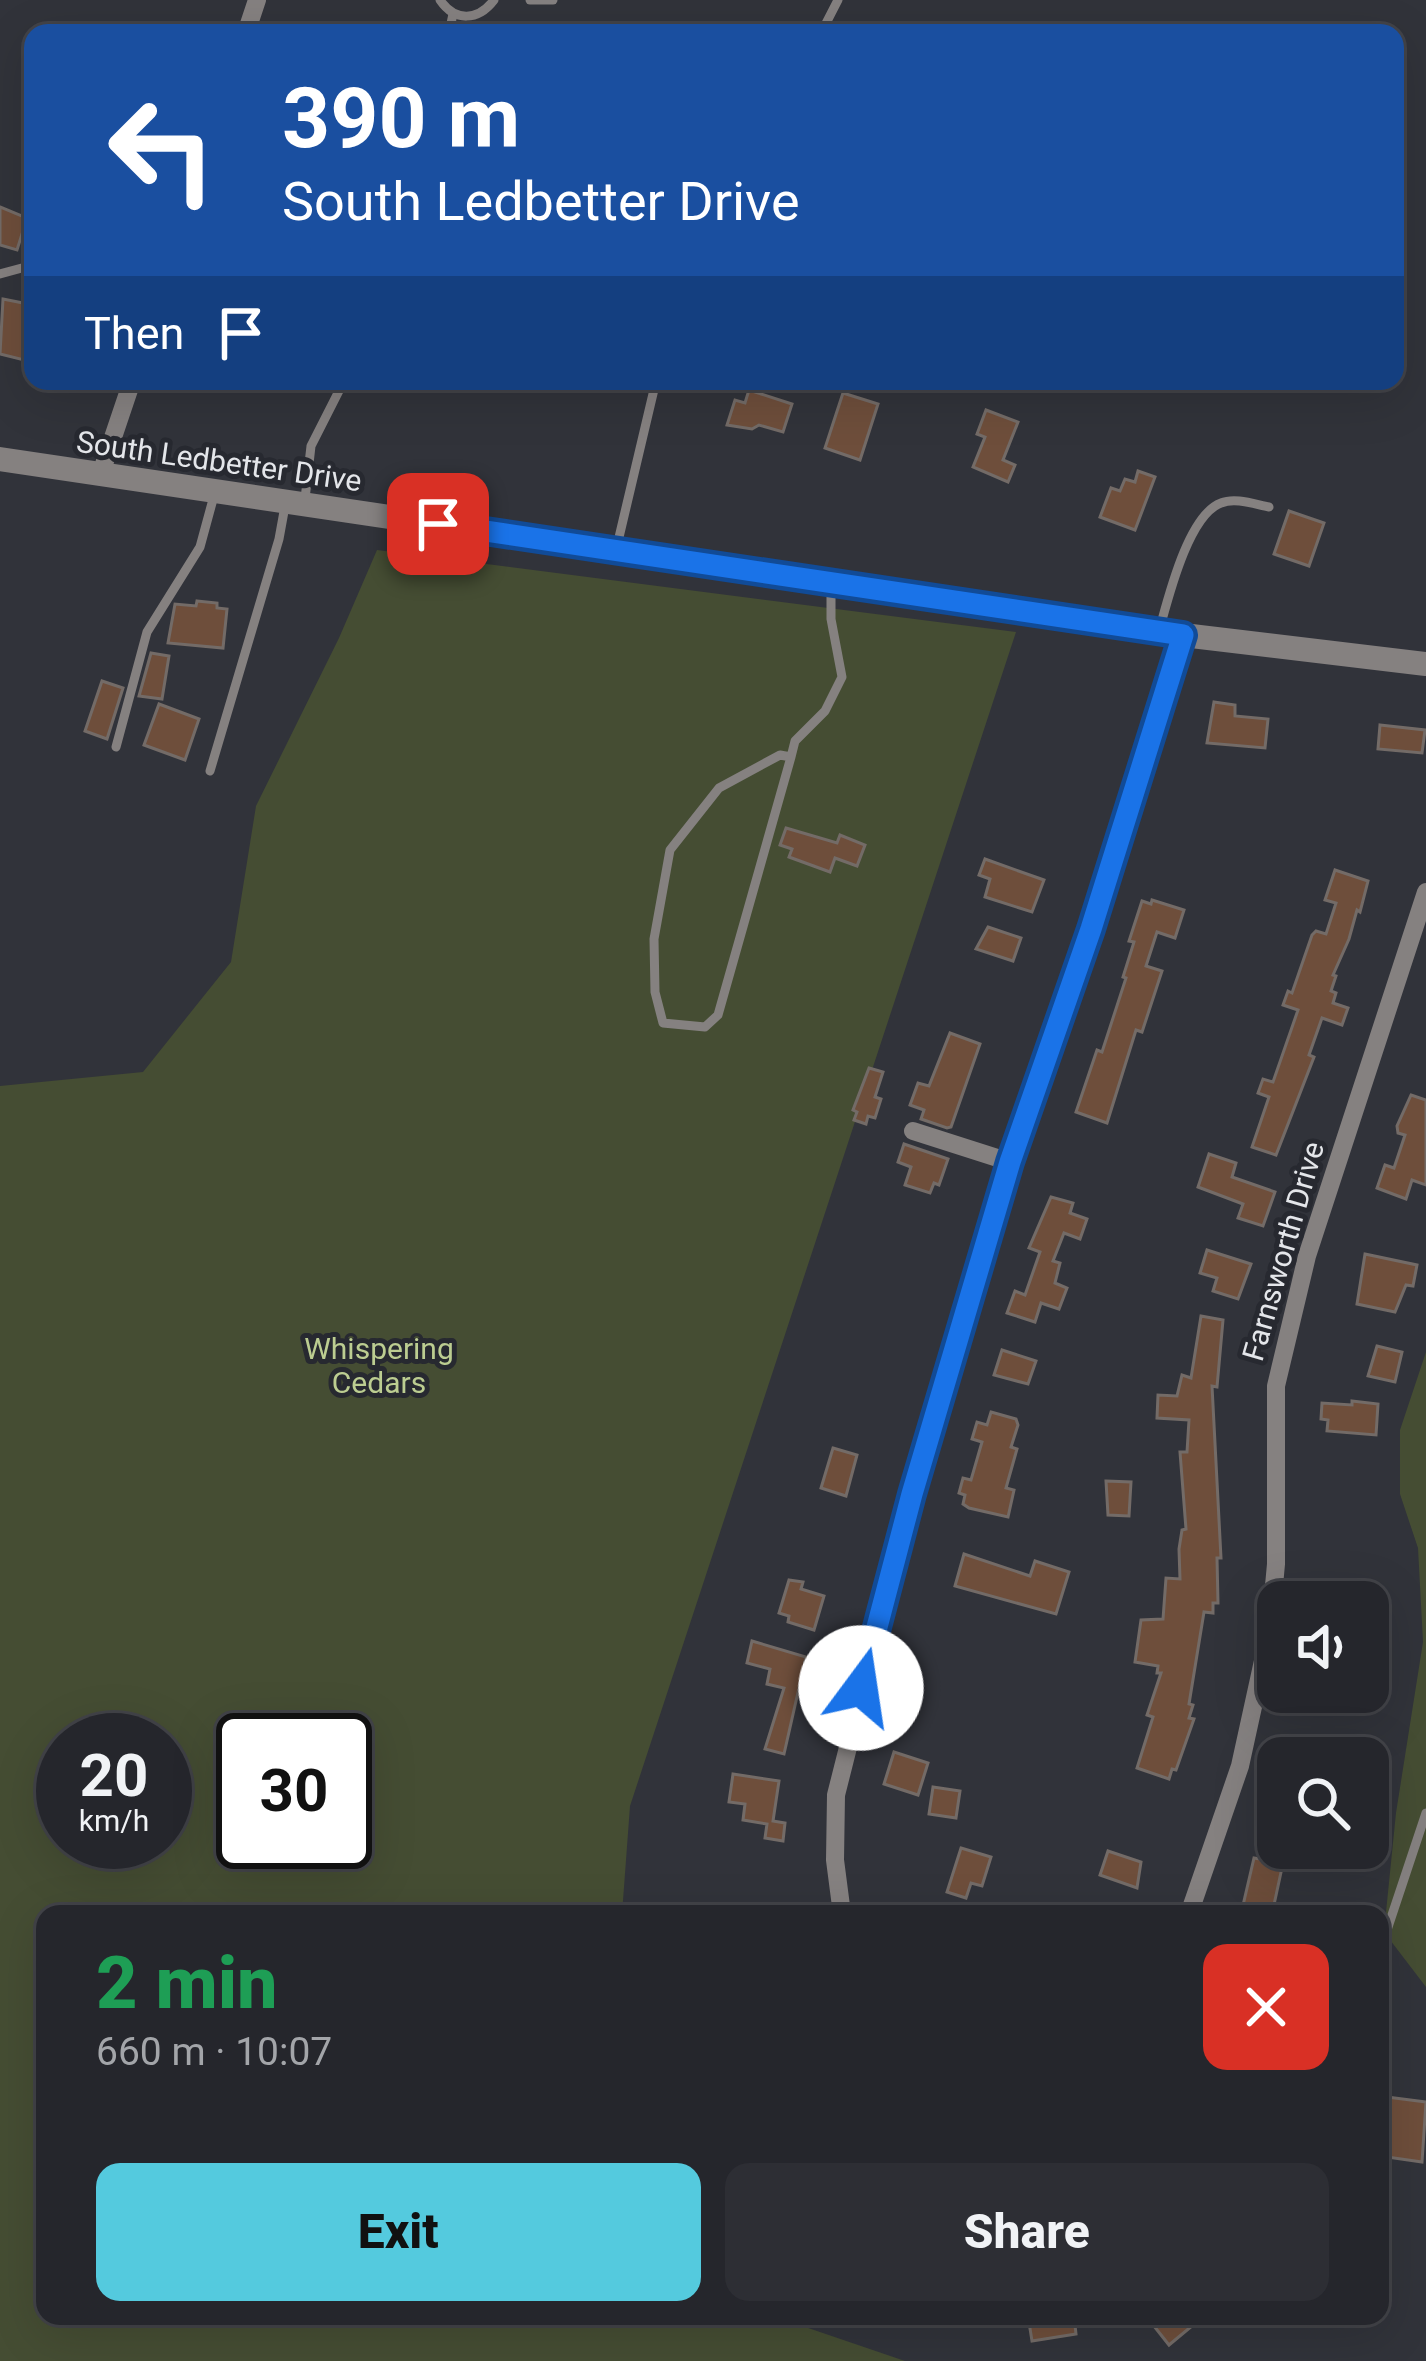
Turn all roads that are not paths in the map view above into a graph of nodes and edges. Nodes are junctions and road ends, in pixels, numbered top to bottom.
1 (440, 0) edge
2 (494, 0) edge
3 (530, 0) edge
4 (553, 0) edge
5 (453, 14) junction
6 (450, 24) edge
7 (129, 390) edge
8 (339, 390) edge
9 (654, 390) edge
10 (0, 459) edge
11 (101, 473) junction
12 (216, 490) junction
13 (295, 502) junction
14 (1269, 506) dead end
15 (616, 550) junction
16 (831, 582) junction
17 (1171, 633) junction
18 (1426, 664) edge
19 (116, 747) dead end
20 (791, 757) junction
21 (210, 770) dead end
22 (1426, 892) edge
23 (913, 1131) dead end
24 (1010, 1162) junction
25 (1426, 1813) edge
26 (841, 1905) edge
27 (1192, 1905) edge
28 (1389, 1924) edge

1 - 5 lane
2 - 5 lane
3 - 4 lane
5 - 6 lane
7 - 11 street
8 - 13 lane
9 - 15 lane
10 - 11 street, South Ledbetter Drive
11 - 12 street, South Ledbetter Drive
12 - 13 street, South Ledbetter Drive
12 - 19 lane
13 - 15 street, South Ledbetter Drive
13 - 21 lane
14 - 17 lane
15 - 16 street, South Ledbetter Drive
16 - 17 street, South Ledbetter Drive
16 - 20 lane
17 - 18 street, South Ledbetter Drive
17 - 24 street
20 - 20 lane
22 - 27 street, Farnsworth Drive
23 - 24 street
24 - 26 street
25 - 28 lane

